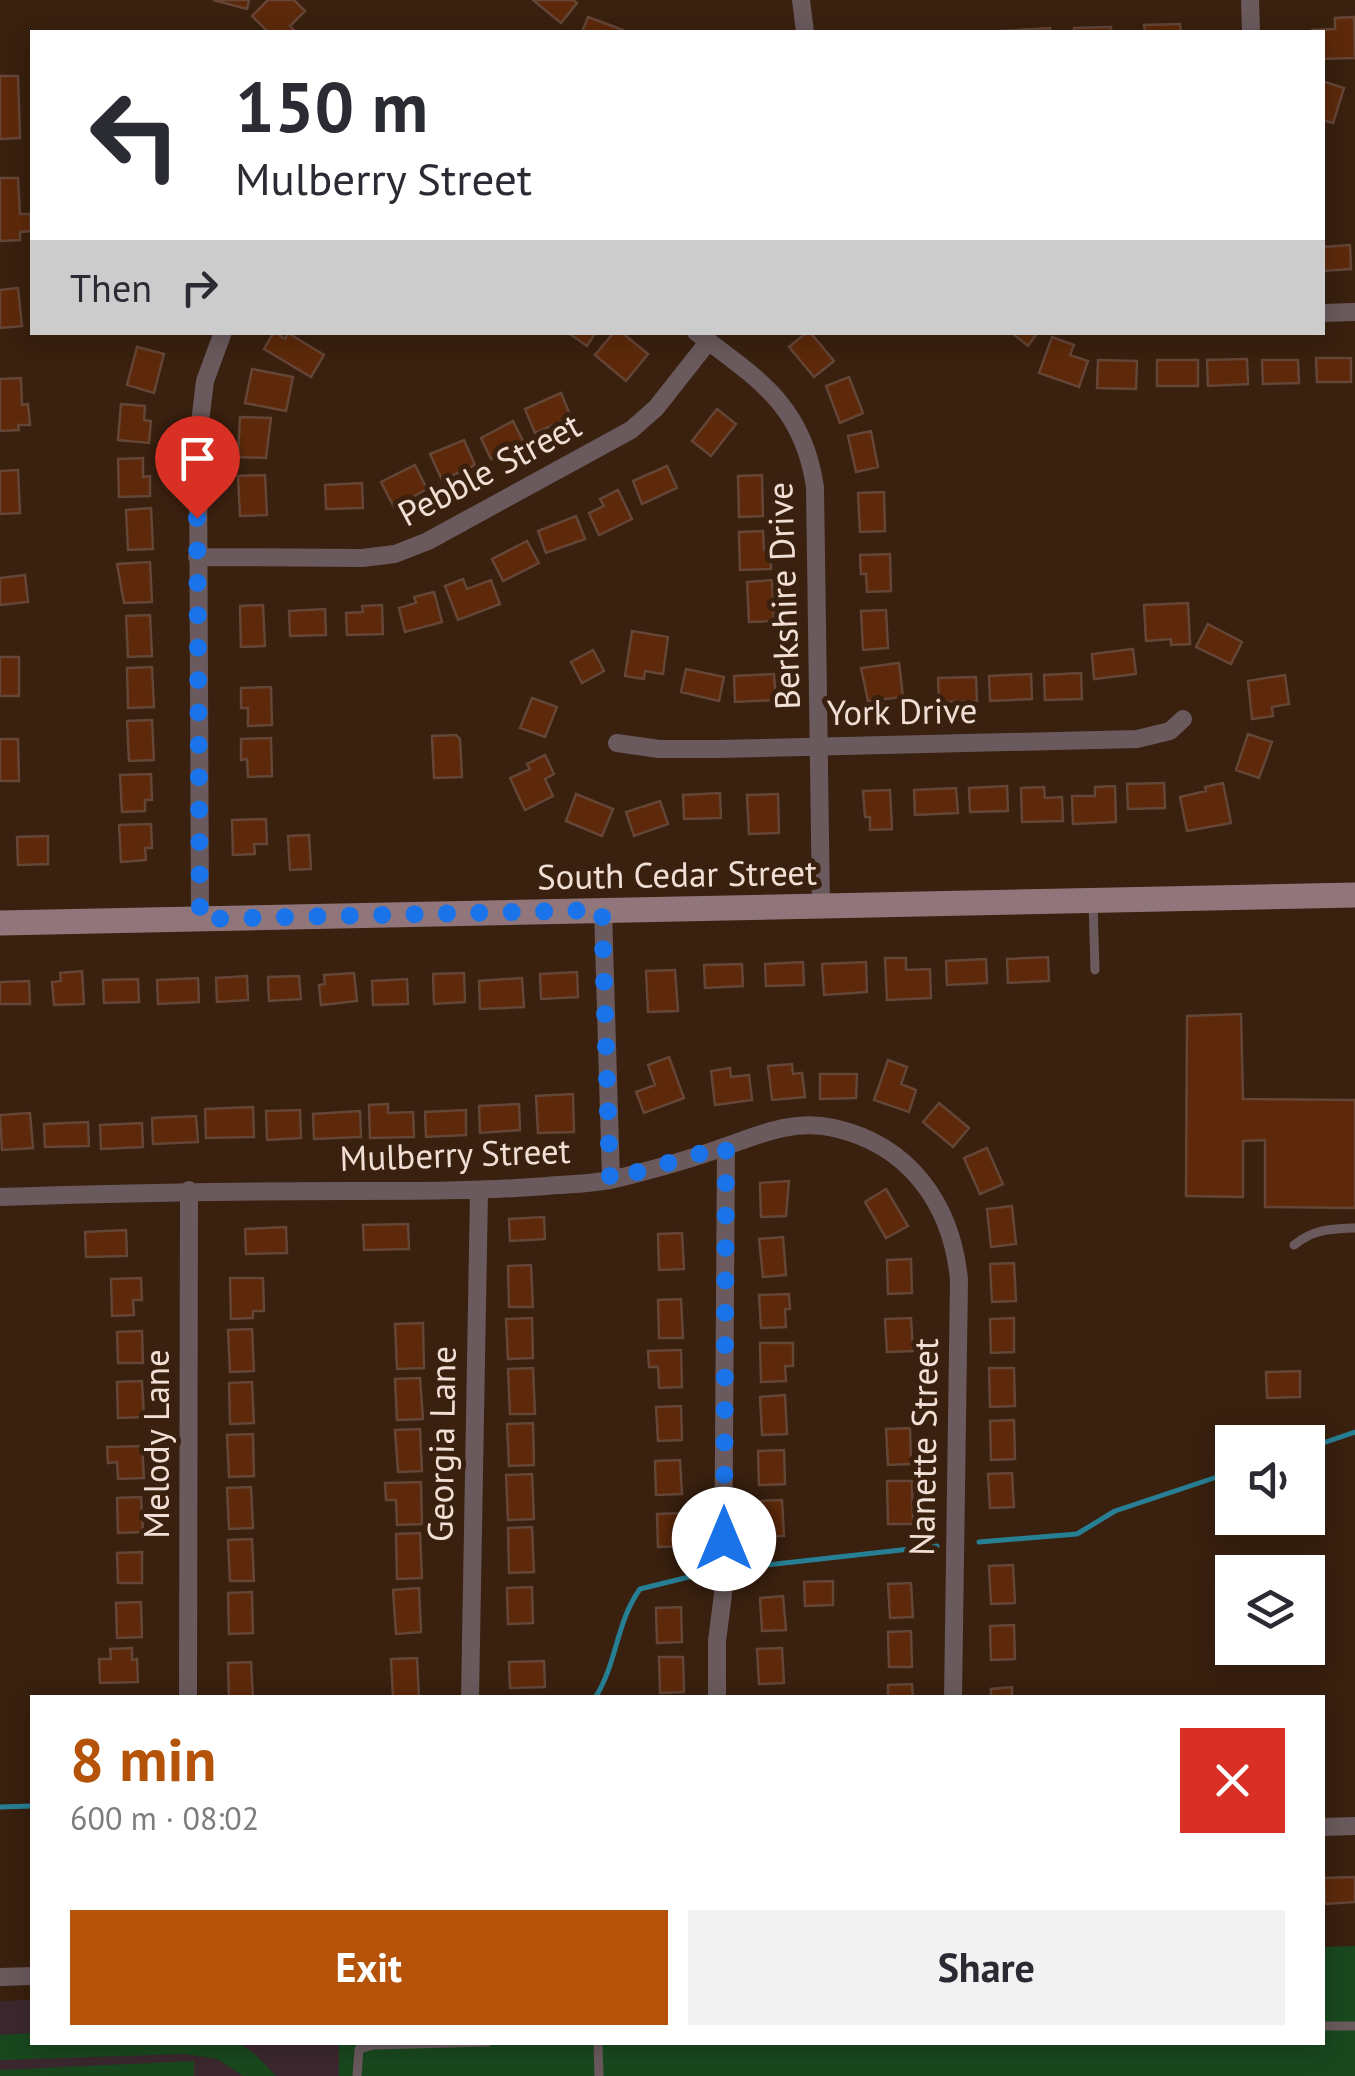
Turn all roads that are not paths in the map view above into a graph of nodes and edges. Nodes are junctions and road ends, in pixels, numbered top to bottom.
1 (801, 0) edge
2 (1250, 0) edge
3 (805, 30) edge
4 (1250, 30) edge
5 (1325, 312) edge
6 (1355, 312) edge
7 (222, 335) edge
8 (702, 337) edge
9 (197, 557) junction
10 (1183, 719) dead end
11 (617, 743) dead end
12 (820, 746) junction
13 (1355, 895) edge
14 (1094, 900) junction
15 (822, 906) junction
16 (602, 910) junction
17 (200, 919) junction
18 (0, 923) edge
19 (1095, 970) dead end
20 (726, 1146) junction
21 (610, 1180) junction
22 (189, 1190) junction
23 (479, 1192) junction
24 (0, 1198) edge
25 (937, 1200) joint
26 (1355, 1228) edge
27 (1294, 1245) dead end
28 (188, 1695) edge
29 (470, 1695) edge
30 (718, 1695) edge
31 (953, 1695) edge
32 (1355, 1826) edge
33 (1325, 1828) edge
34 (30, 1976) edge
35 (0, 1977) edge
36 (1325, 2026) edge
37 (1355, 2026) edge
38 (374, 2045) edge
39 (598, 2045) edge
40 (357, 2076) edge
41 (598, 2076) edge

1 - 3 street
2 - 4 street
5 - 6 street
7 - 9 street
8 - 9 street, Pebble Street
8 - 12 street, Berkshire Drive
9 - 17 street
10 - 12 street, York Drive
11 - 12 street, York Drive
12 - 15 street, Berkshire Drive
13 - 14 main road, South Cedar Street
14 - 15 main road, South Cedar Street
14 - 19 lane
15 - 16 main road, South Cedar Street
16 - 17 main road, South Cedar Street
16 - 21 street
17 - 18 main road, South Cedar Street
20 - 21 street, Mulberry Street
20 - 25 street, Mulberry Street
20 - 30 street
21 - 23 street, Mulberry Street
22 - 23 street, Mulberry Street
22 - 24 street, Mulberry Street
22 - 28 street, Melody Lane
23 - 29 street, Georgia Lane
25 - 31 street, Nanette Street
26 - 27 lane
32 - 33 street
34 - 35 street
36 - 37 lane
38 - 40 lane
39 - 41 lane

